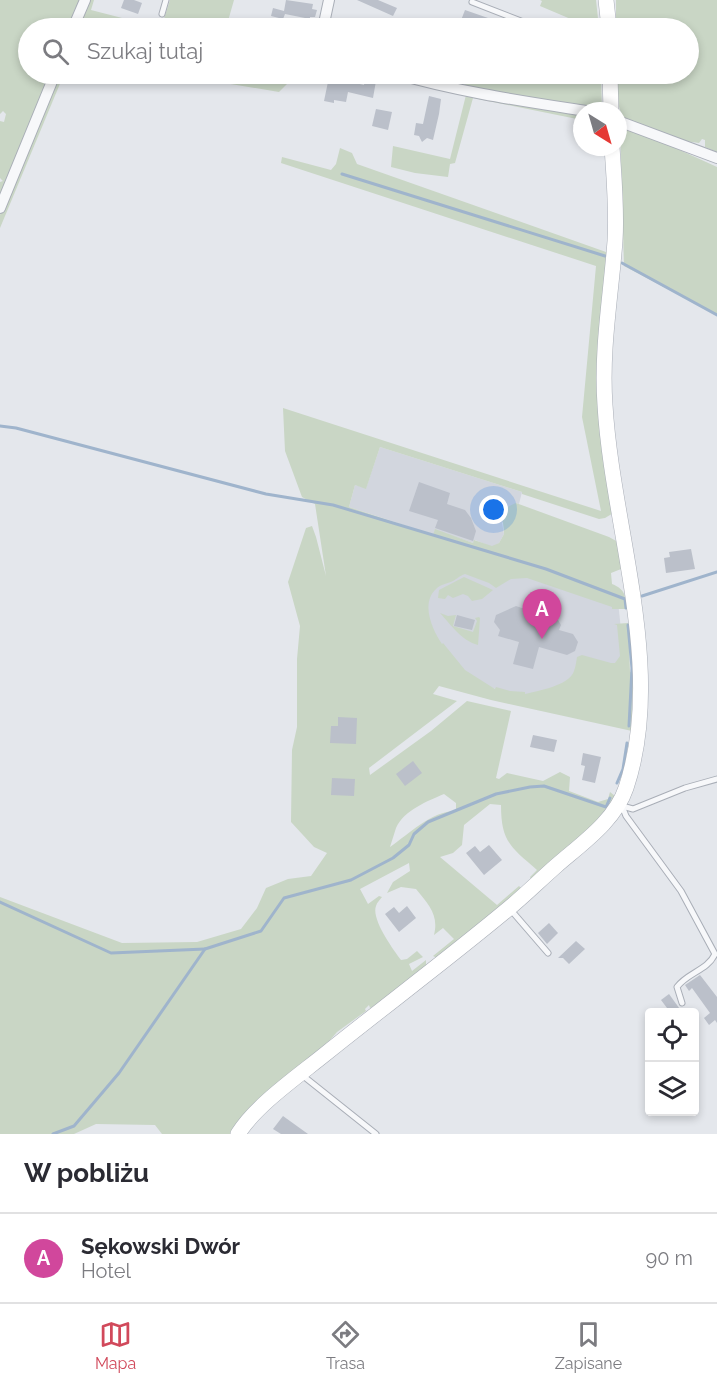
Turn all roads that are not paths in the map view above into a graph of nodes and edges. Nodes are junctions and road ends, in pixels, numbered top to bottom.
1 (85, 0) edge
2 (166, 0) edge
3 (329, 0) edge
4 (606, 0) edge
5 (472, 2) dead end
6 (162, 14) dead end
7 (77, 18) edge
8 (325, 18) edge
9 (513, 18) edge
10 (610, 18) edge
11 (51, 84) edge
12 (435, 84) edge
13 (610, 84) edge
14 (611, 102) edge
15 (573, 109) edge
16 (627, 124) edge
17 (612, 156) edge
18 (717, 158) edge
19 (0, 208) edge
20 (717, 779) edge
21 (620, 805) junction
22 (509, 908) junction
23 (548, 953) dead end
24 (682, 1003) dead end
25 (301, 1074) junction
26 (238, 1134) edge
27 (376, 1134) edge

1 - 7 street
2 - 6 lane
3 - 8 street
4 - 10 street
5 - 9 lane
11 - 19 street
12 - 15 street
13 - 14 street
16 - 18 street
17 - 21 street
20 - 21 lane
21 - 22 street
21 - 24 lane
22 - 23 lane
22 - 25 street
25 - 26 street
25 - 27 lane

